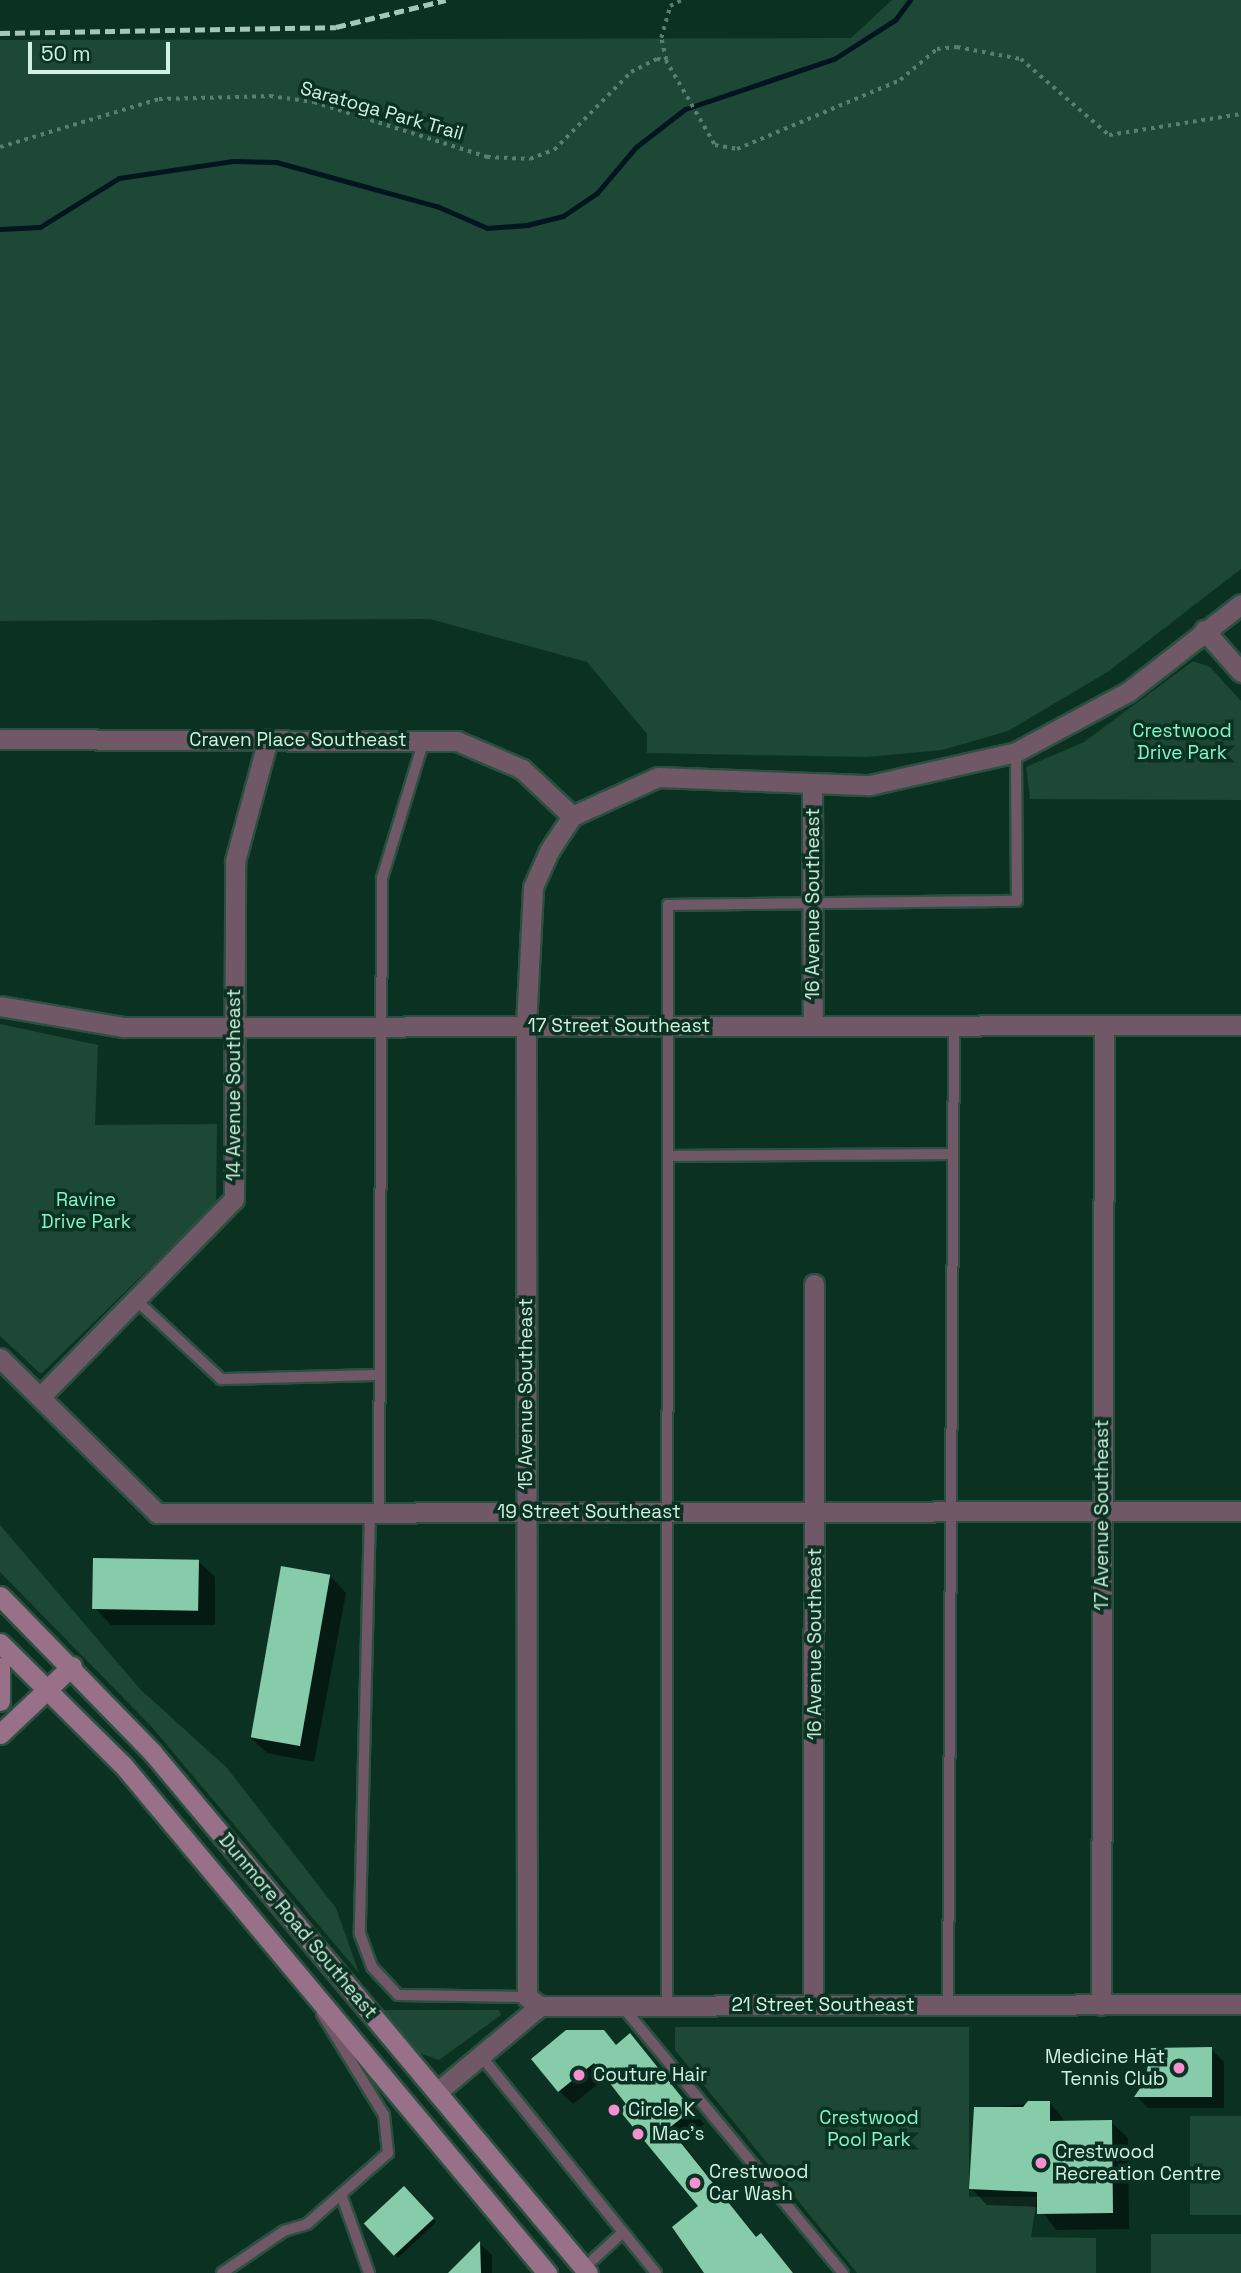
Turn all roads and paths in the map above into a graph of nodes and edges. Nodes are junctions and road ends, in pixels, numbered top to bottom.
1 (682, 0) edge
2 (666, 60) junction
3 (1241, 114) edge
4 (0, 148) edge
5 (1241, 604) edge
6 (1204, 630) junction
7 (1241, 673) edge
8 (0, 739) edge
9 (268, 739) junction
10 (424, 740) junction
11 (1016, 752) junction
12 (813, 783) junction
13 (572, 816) junction
14 (813, 904) junction
15 (0, 1006) edge
16 (954, 1025) junction
17 (1104, 1025) junction
18 (1241, 1025) edge
19 (526, 1026) junction
20 (669, 1026) junction
21 (813, 1026) junction
22 (234, 1027) junction
23 (381, 1027) junction
24 (951, 1154) junction
25 (670, 1156) junction
26 (814, 1284) dead end
27 (136, 1300) junction
28 (0, 1358) edge
29 (379, 1375) junction
30 (40, 1397) junction
31 (816, 1511) junction
32 (953, 1511) junction
33 (1102, 1511) junction
34 (1241, 1511) edge
35 (375, 1512) junction
36 (526, 1512) junction
37 (667, 1512) junction
38 (0, 1596) edge
39 (0, 1643) edge
40 (72, 1666) junction
41 (0, 1667) edge
42 (48, 1689) junction
43 (0, 1702) edge
44 (0, 1734) edge
45 (308, 1986) junction
46 (533, 2001) junction
47 (1241, 2004) edge
48 (813, 2005) junction
49 (948, 2005) junction
50 (1101, 2005) junction
51 (622, 2006) junction
52 (667, 2006) junction
53 (481, 2056) junction
54 (437, 2092) junction
55 (342, 2197) junction
56 (623, 2232) junction
57 (586, 2270) edge
58 (222, 2273) edge
59 (369, 2273) edge
60 (547, 2273) edge
61 (656, 2273) edge
62 (843, 2273) edge

1 - 2 path
2 - 3 path
2 - 4 path, Saratoga Park Trail
5 - 6 street
6 - 7 street
6 - 11 street
8 - 9 street, Craven Place Southeast
9 - 10 street, Craven Place Southeast
9 - 22 street, 14 Avenue Southeast
10 - 13 street, Craven Place Southeast
10 - 23 lane
11 - 12 street
11 - 14 lane
12 - 13 street
12 - 14 street, 16 Avenue Southeast
13 - 19 street, 15 Avenue Southeast
14 - 20 lane
14 - 21 street, 16 Avenue Southeast
15 - 22 street, 17 Street Southeast
16 - 17 street, 17 Street Southeast
16 - 21 street, 17 Street Southeast
16 - 24 lane
17 - 18 street, 17 Street Southeast
17 - 33 street, 17 Avenue Southeast
19 - 20 street, 17 Street Southeast
19 - 23 street, 17 Street Southeast
19 - 36 street, 15 Avenue Southeast
20 - 21 street, 17 Street Southeast
20 - 25 lane
22 - 23 street, 17 Street Southeast
22 - 27 street, 14 Avenue Southeast
23 - 29 lane
24 - 25 lane
24 - 32 lane
25 - 37 lane
26 - 31 street, 16 Avenue Southeast
27 - 29 lane
27 - 30 street, 14 Avenue Southeast
28 - 30 street, 19 Street Southeast
29 - 35 lane
30 - 35 street, 19 Street Southeast
31 - 32 street, 19 Street Southeast
31 - 37 street, 19 Street Southeast
31 - 48 street, 16 Avenue Southeast
32 - 33 street, 19 Street Southeast
32 - 49 lane
33 - 34 street, 19 Street Southeast
33 - 50 street, 17 Avenue Southeast
35 - 36 street, 19 Street Southeast
35 - 46 lane
36 - 37 street, 19 Street Southeast
36 - 46 street, 15 Avenue Southeast
37 - 52 lane
38 - 40 main road, Dunmore Road Southeast
39 - 42 main road, Dunmore Road Southeast
40 - 42 main road
40 - 54 main road, Dunmore Road Southeast
41 - 43 main road
42 - 44 main road
42 - 45 main road, Dunmore Road Southeast
45 - 55 lane
45 - 60 main road, Dunmore Road Southeast
46 - 51 street, 21 Street Southeast
46 - 53 street
47 - 50 street, 21 Street Southeast
48 - 49 street, 21 Street Southeast
48 - 52 street, 21 Street Southeast
49 - 50 street, 21 Street Southeast
51 - 52 street, 21 Street Southeast
51 - 62 lane
53 - 54 street
53 - 56 lane
54 - 57 main road, Dunmore Road Southeast
55 - 58 lane
55 - 59 lane
56 - 57 lane, Dunmore Road Southeast
56 - 61 lane

